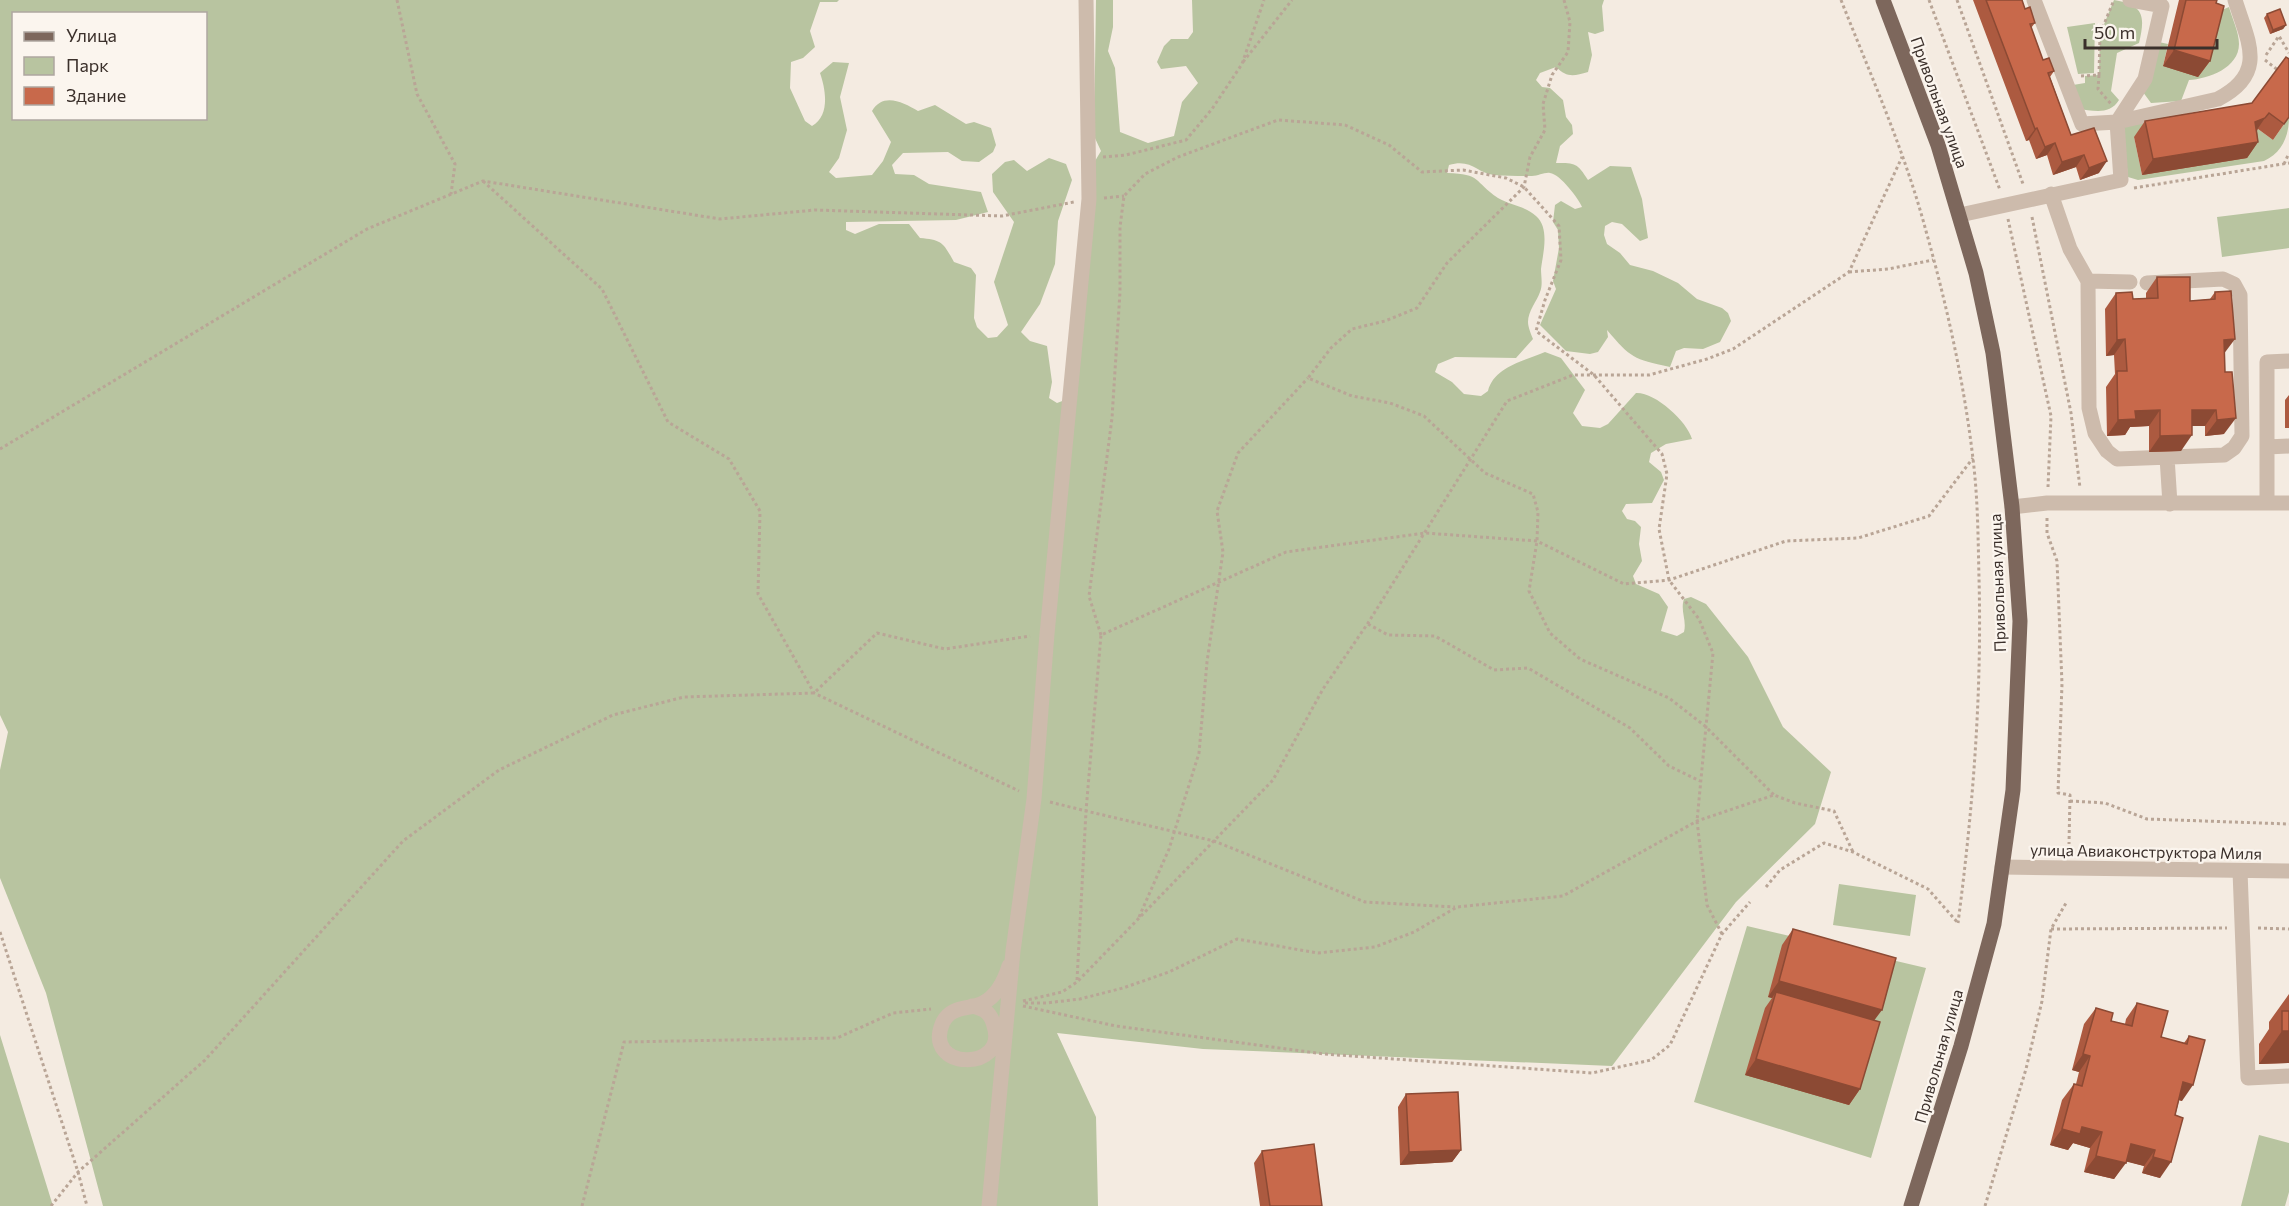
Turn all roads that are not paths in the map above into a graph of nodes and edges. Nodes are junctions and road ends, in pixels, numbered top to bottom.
1 (1086, 0) edge
2 (1883, 0) edge
3 (2034, 0) edge
4 (2130, 0) edge
5 (2235, 0) edge
6 (2119, 119) junction
7 (2051, 194) junction
8 (1960, 215) junction
9 (2088, 280) junction
10 (2130, 282) dead end
11 (2147, 283) dead end
12 (2289, 361) edge
13 (2289, 446) edge
14 (2267, 447) junction
15 (2167, 457) junction
16 (2289, 503) edge
17 (2170, 504) junction
18 (2267, 504) junction
19 (2012, 507) junction
20 (2002, 867) junction
21 (2240, 871) junction
22 (2289, 871) edge
23 (1013, 951) junction
24 (972, 1006) junction
25 (971, 1061) junction
26 (1001, 1072) junction
27 (2289, 1076) edge
28 (989, 1206) edge
29 (1911, 1206) edge

1 - 23 street
2 - 8 main road, Привольная улица
3 - 6 street
4 - 6 street
5 - 6 street
6 - 7 street
7 - 8 street
7 - 9 street
8 - 19 main road, Привольная улица
9 - 10 street
9 - 15 street
11 - 15 street
12 - 14 street
13 - 14 street
14 - 18 street
15 - 17 street
16 - 18 street
17 - 18 street
17 - 19 street
19 - 20 main road, Привольная улица
20 - 21 street, улица Авиаконструктора Миля
20 - 29 main road, Привольная улица
21 - 22 street, улица Авиаконструктора Миля
21 - 27 street
23 - 24 street
23 - 26 street
24 - 25 street
24 - 25 street
25 - 26 street
26 - 28 street

